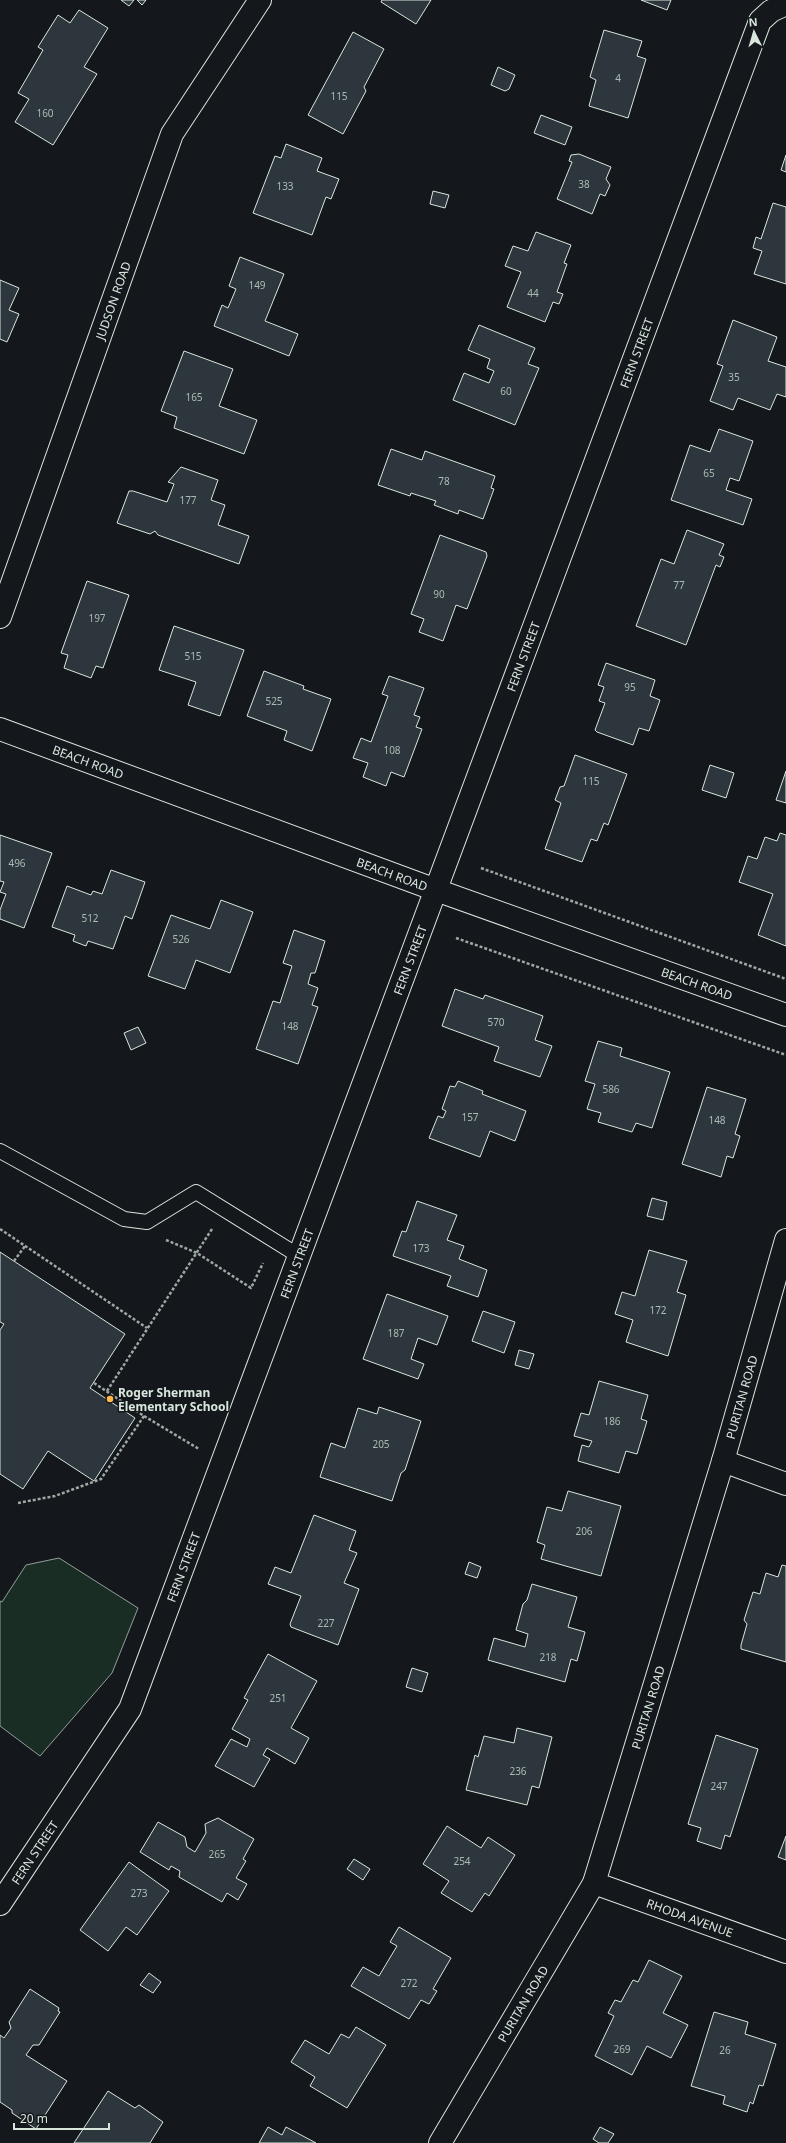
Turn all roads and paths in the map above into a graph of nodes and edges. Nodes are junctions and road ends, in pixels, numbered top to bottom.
1 (260, 0) edge
2 (776, 5) edge
3 (0, 617) edge
4 (0, 730) edge
5 (481, 868) dead end
6 (436, 890) junction
7 (456, 938) dead end
8 (786, 979) edge
9 (786, 1015) edge
10 (786, 1055) edge
11 (0, 1151) edge
12 (224, 1210) junction
13 (0, 1230) edge
14 (162, 1239) dead end
15 (786, 1240) edge
16 (274, 1241) junction
17 (25, 1246) junction
18 (197, 1253) junction
19 (299, 1256) junction
20 (14, 1261) dead end
21 (147, 1328) junction
22 (94, 1383) dead end
23 (107, 1391) junction
24 (144, 1416) junction
25 (723, 1461) junction
26 (221, 1463) junction
27 (786, 1484) edge
28 (18, 1503) dead end
29 (594, 1883) junction
30 (0, 1904) edge
31 (786, 1952) edge
32 (440, 2143) edge

1 - 3 street, JUDSON ROAD
2 - 6 street, FERN STREET
4 - 6 street, BEACH ROAD
5 - 8 path
6 - 9 street, BEACH ROAD
6 - 19 street, FERN STREET
7 - 10 path
11 - 12 lane
12 - 16 lane
12 - 18 path
13 - 17 path
14 - 18 path
15 - 25 street, PURITAN ROAD
16 - 18 path
16 - 19 lane
17 - 20 path
17 - 21 path
18 - 21 path
19 - 26 street, FERN STREET
21 - 23 path
22 - 23 path
23 - 24 path
24 - 26 path
24 - 28 path
25 - 27 street
25 - 29 street, PURITAN ROAD
26 - 30 street, FERN STREET
29 - 31 street, RHODA AVENUE
29 - 32 street, PURITAN ROAD

